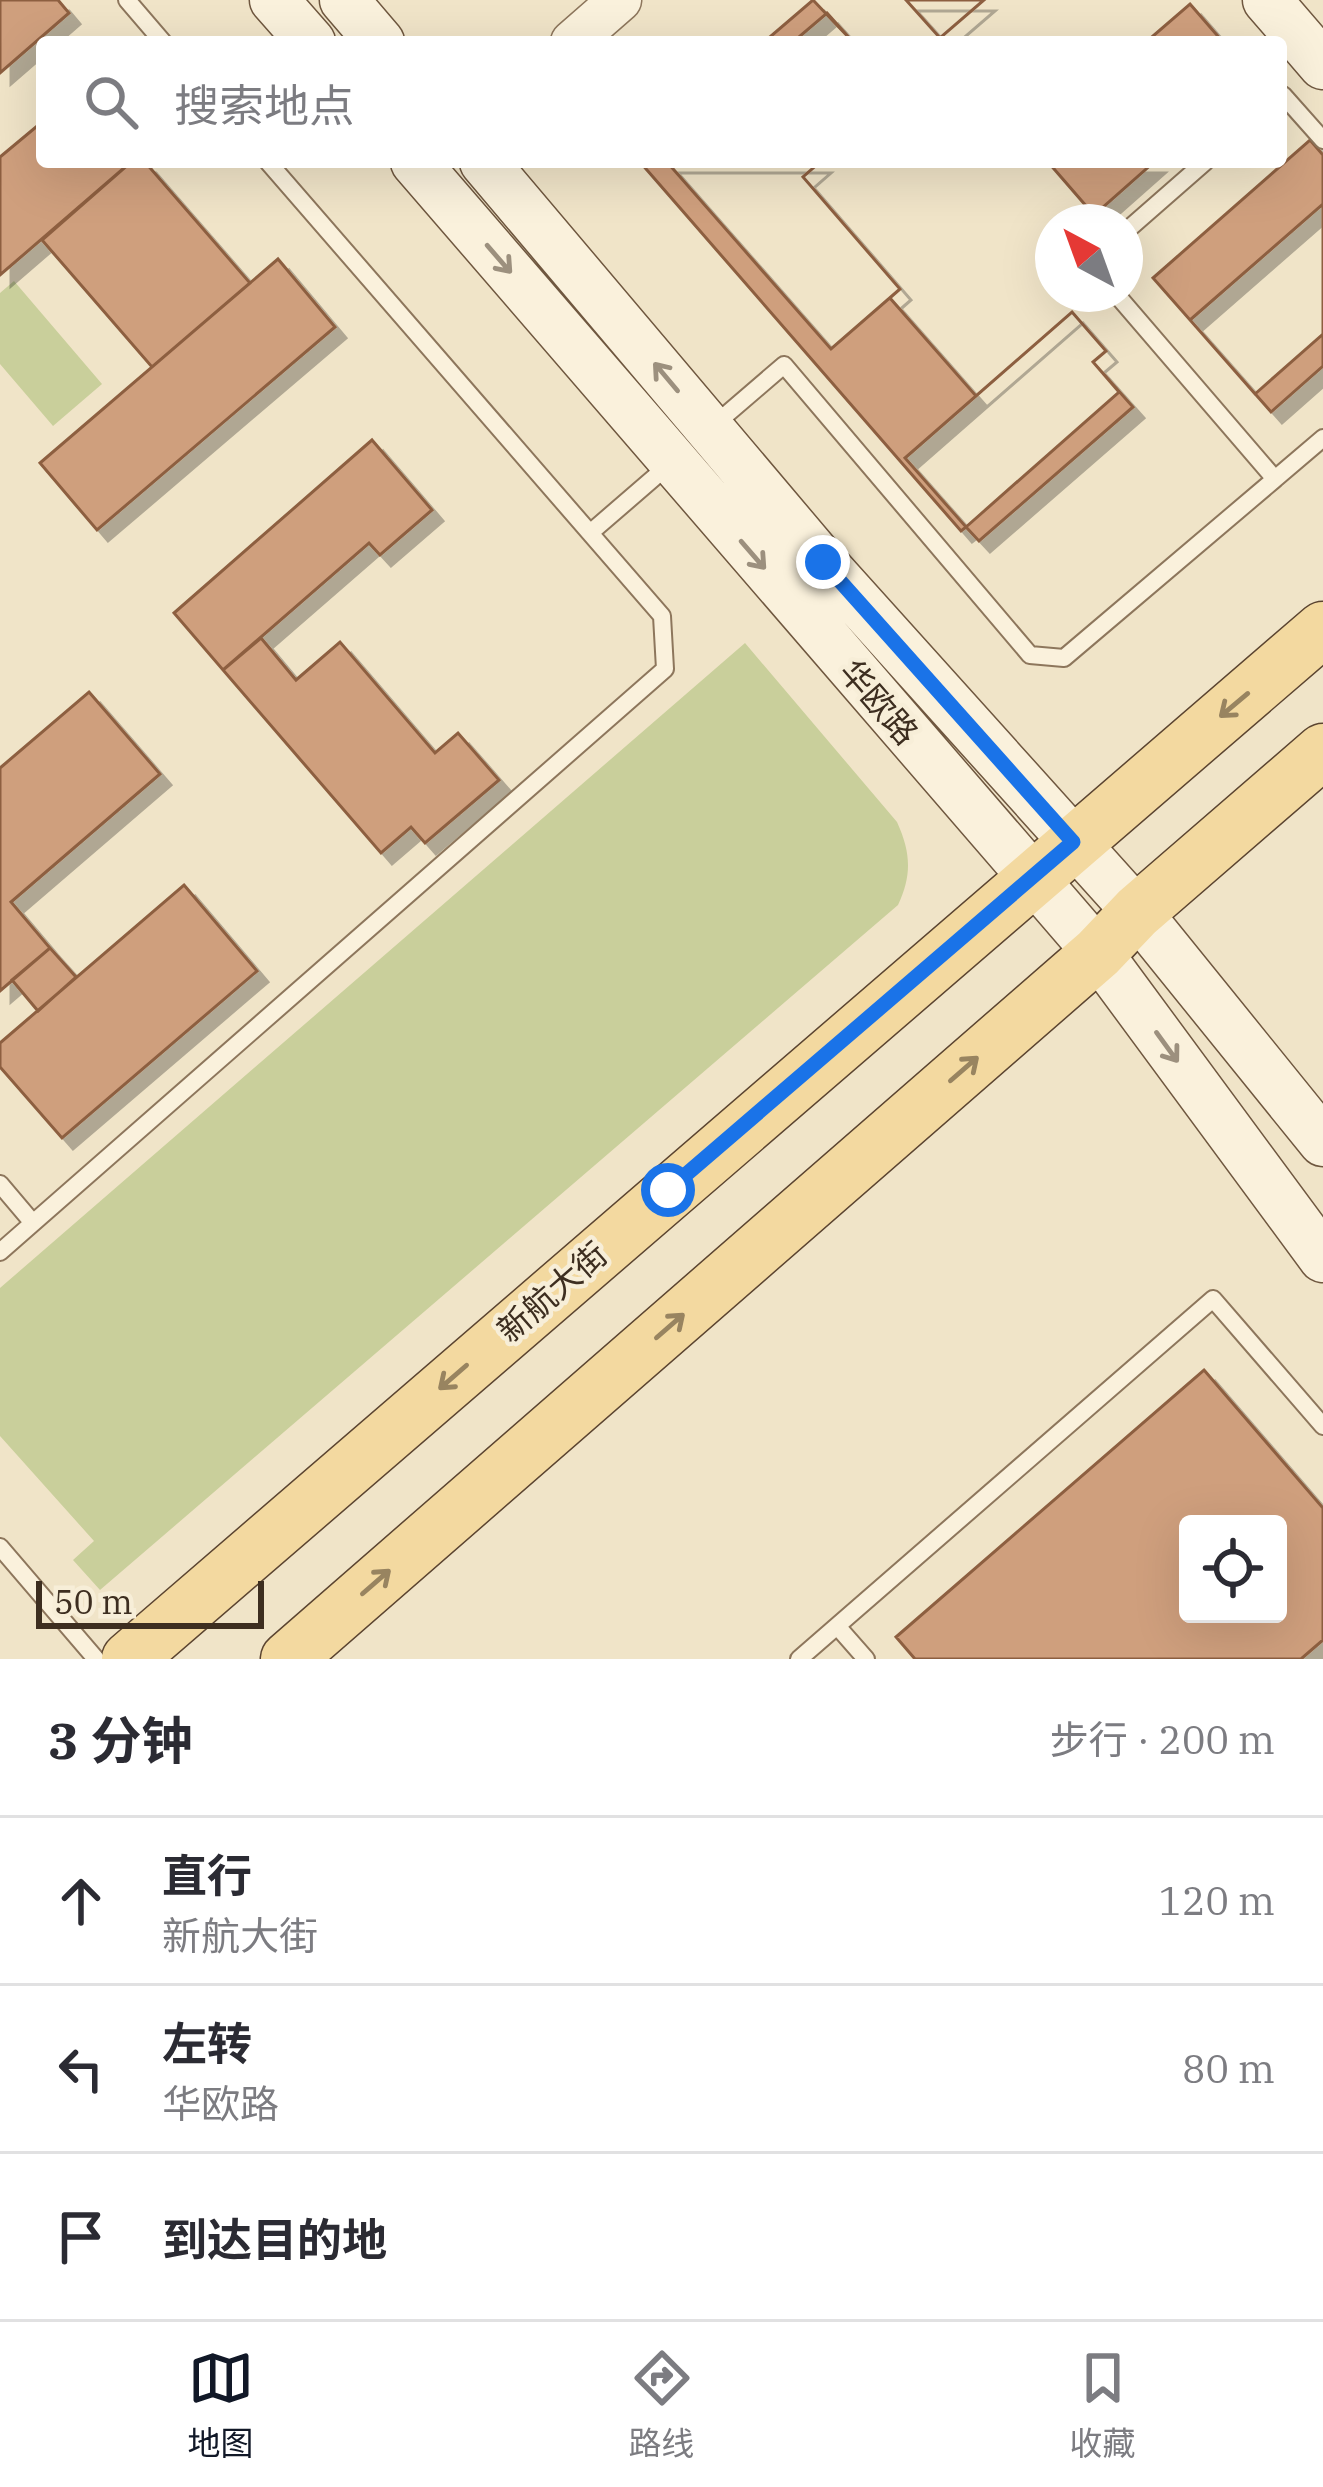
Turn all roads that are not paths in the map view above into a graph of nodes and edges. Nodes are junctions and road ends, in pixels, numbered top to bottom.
1 (127, 0) edge
2 (274, 0) edge
3 (344, 0) edge
4 (620, 0) edge
5 (1267, 0) edge
6 (159, 36) edge
7 (306, 36) edge
8 (375, 36) edge
9 (579, 36) edge
10 (1283, 36) edge
11 (1287, 45) edge
12 (1302, 79) edge
13 (1323, 140) edge
14 (273, 168) edge
15 (427, 168) edge
16 (488, 168) edge
17 (1198, 168) edge
18 (1143, 216) edge
19 (1131, 312) edge
20 (1323, 437) edge
21 (691, 445) junction
22 (1275, 479) junction
23 (590, 533) junction
24 (1323, 629) edge
25 (1323, 751) edge
26 (1073, 842) junction
27 (1031, 880) junction
28 (1137, 912) junction
29 (1098, 953) junction
30 (1323, 1142) edge
31 (0, 1184) edge
32 (33, 1223) junction
33 (0, 1252) edge
34 (1323, 1258) edge
35 (1323, 1426) edge
36 (0, 1547) edge
37 (837, 1626) junction
38 (96, 1659) edge
39 (129, 1659) edge
40 (288, 1659) edge
41 (799, 1659) edge
42 (866, 1659) edge

1 - 6 lane
2 - 7 main road
3 - 8 main road
4 - 9 street
5 - 10 main road
11 - 12 main road
12 - 13 lane
14 - 23 lane
15 -> 21 main road, 华欧路
21 -> 16 main road, 华欧路
17 - 18 lane
19 - 22 lane
20 - 22 lane
21 - 22 lane
21 - 23 lane
21 - 26 main road, 华欧路
21 -> 27 main road, 华欧路
23 - 32 lane
24 -> 26 main road
25 - 28 main road
26 - 27 main road, 新航大街
26 - 28 main road, 华欧路
27 - 29 main road, 华欧路
27 -> 39 main road, 新航大街
28 - 29 main road
28 - 30 main road, 华欧路
29 -> 34 main road, 华欧路
40 -> 29 main road
31 - 32 lane
32 - 33 lane
35 - 37 lane
36 - 38 lane
37 - 41 lane
37 - 42 lane

